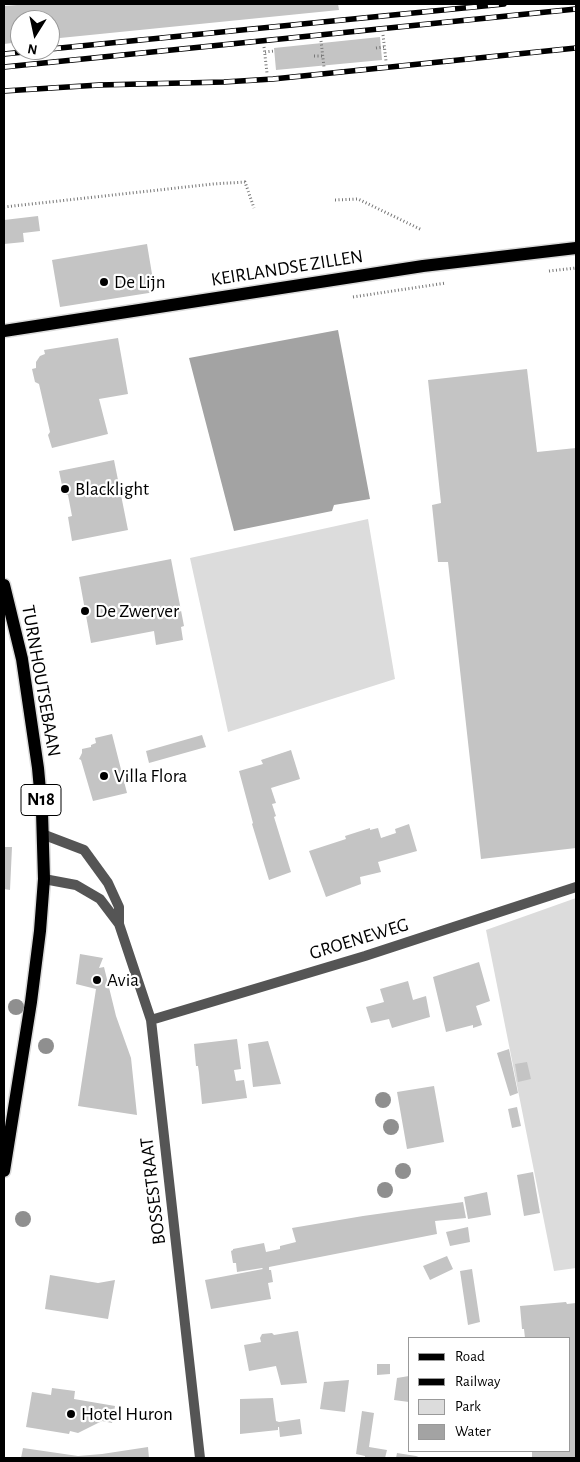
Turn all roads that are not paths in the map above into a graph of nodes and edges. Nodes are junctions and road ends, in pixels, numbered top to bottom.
1 (576, 248) edge
2 (4, 331) edge
3 (4, 585) edge
4 (42, 834) junction
5 (44, 878) junction
6 (576, 887) edge
7 (119, 924) junction
8 (151, 1020) junction
9 (4, 1171) edge
10 (200, 1458) edge

1 - 2 main road, KEIRLANDSE ZILLEN
3 - 4 main road, TURNHOUTSEBAAN / N18
4 - 5 main road, TURNHOUTSEBAAN / N18
4 - 7 street, BOSSESTRAAT
5 - 7 street, BOSSESTRAAT
5 - 9 main road, TURNHOUTSEBAAN / N18
6 - 8 street, GROENEWEG
7 - 8 street, BOSSESTRAAT
8 - 10 street, BOSSESTRAAT

